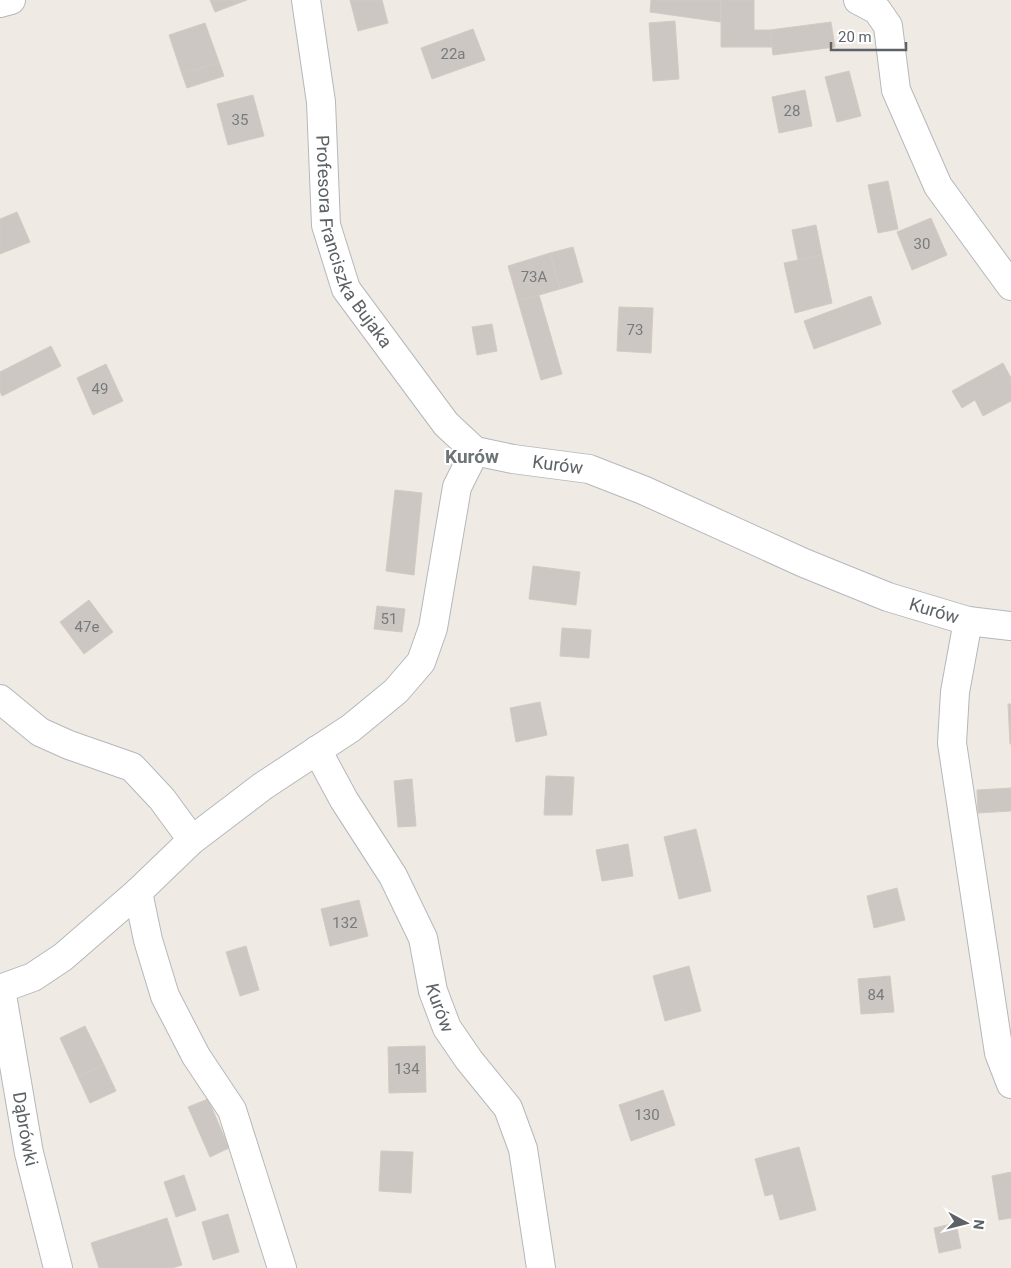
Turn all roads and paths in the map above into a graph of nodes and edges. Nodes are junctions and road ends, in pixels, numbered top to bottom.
1 (11, 0) edge
2 (306, 0) edge
3 (858, 0) edge
4 (0, 4) edge
5 (1011, 286) edge
6 (474, 451) junction
7 (968, 621) junction
8 (1011, 626) edge
9 (0, 698) edge
10 (317, 750) junction
11 (192, 840) junction
12 (138, 892) junction
13 (0, 989) edge
14 (1011, 1084) edge
15 (58, 1268) edge
16 (282, 1268) edge
17 (540, 1268) edge

1 - 4 street
2 - 6 street, Profesora Franciszka Bujaka
3 - 5 street
6 - 7 street, Kurów
6 - 10 street
7 - 8 street, Kurów
7 - 14 street, Kurów
9 - 11 street
10 - 11 street
10 - 17 street, Kurów
11 - 12 street
12 - 13 street
12 - 16 street
13 - 15 street, Dąbrówki

